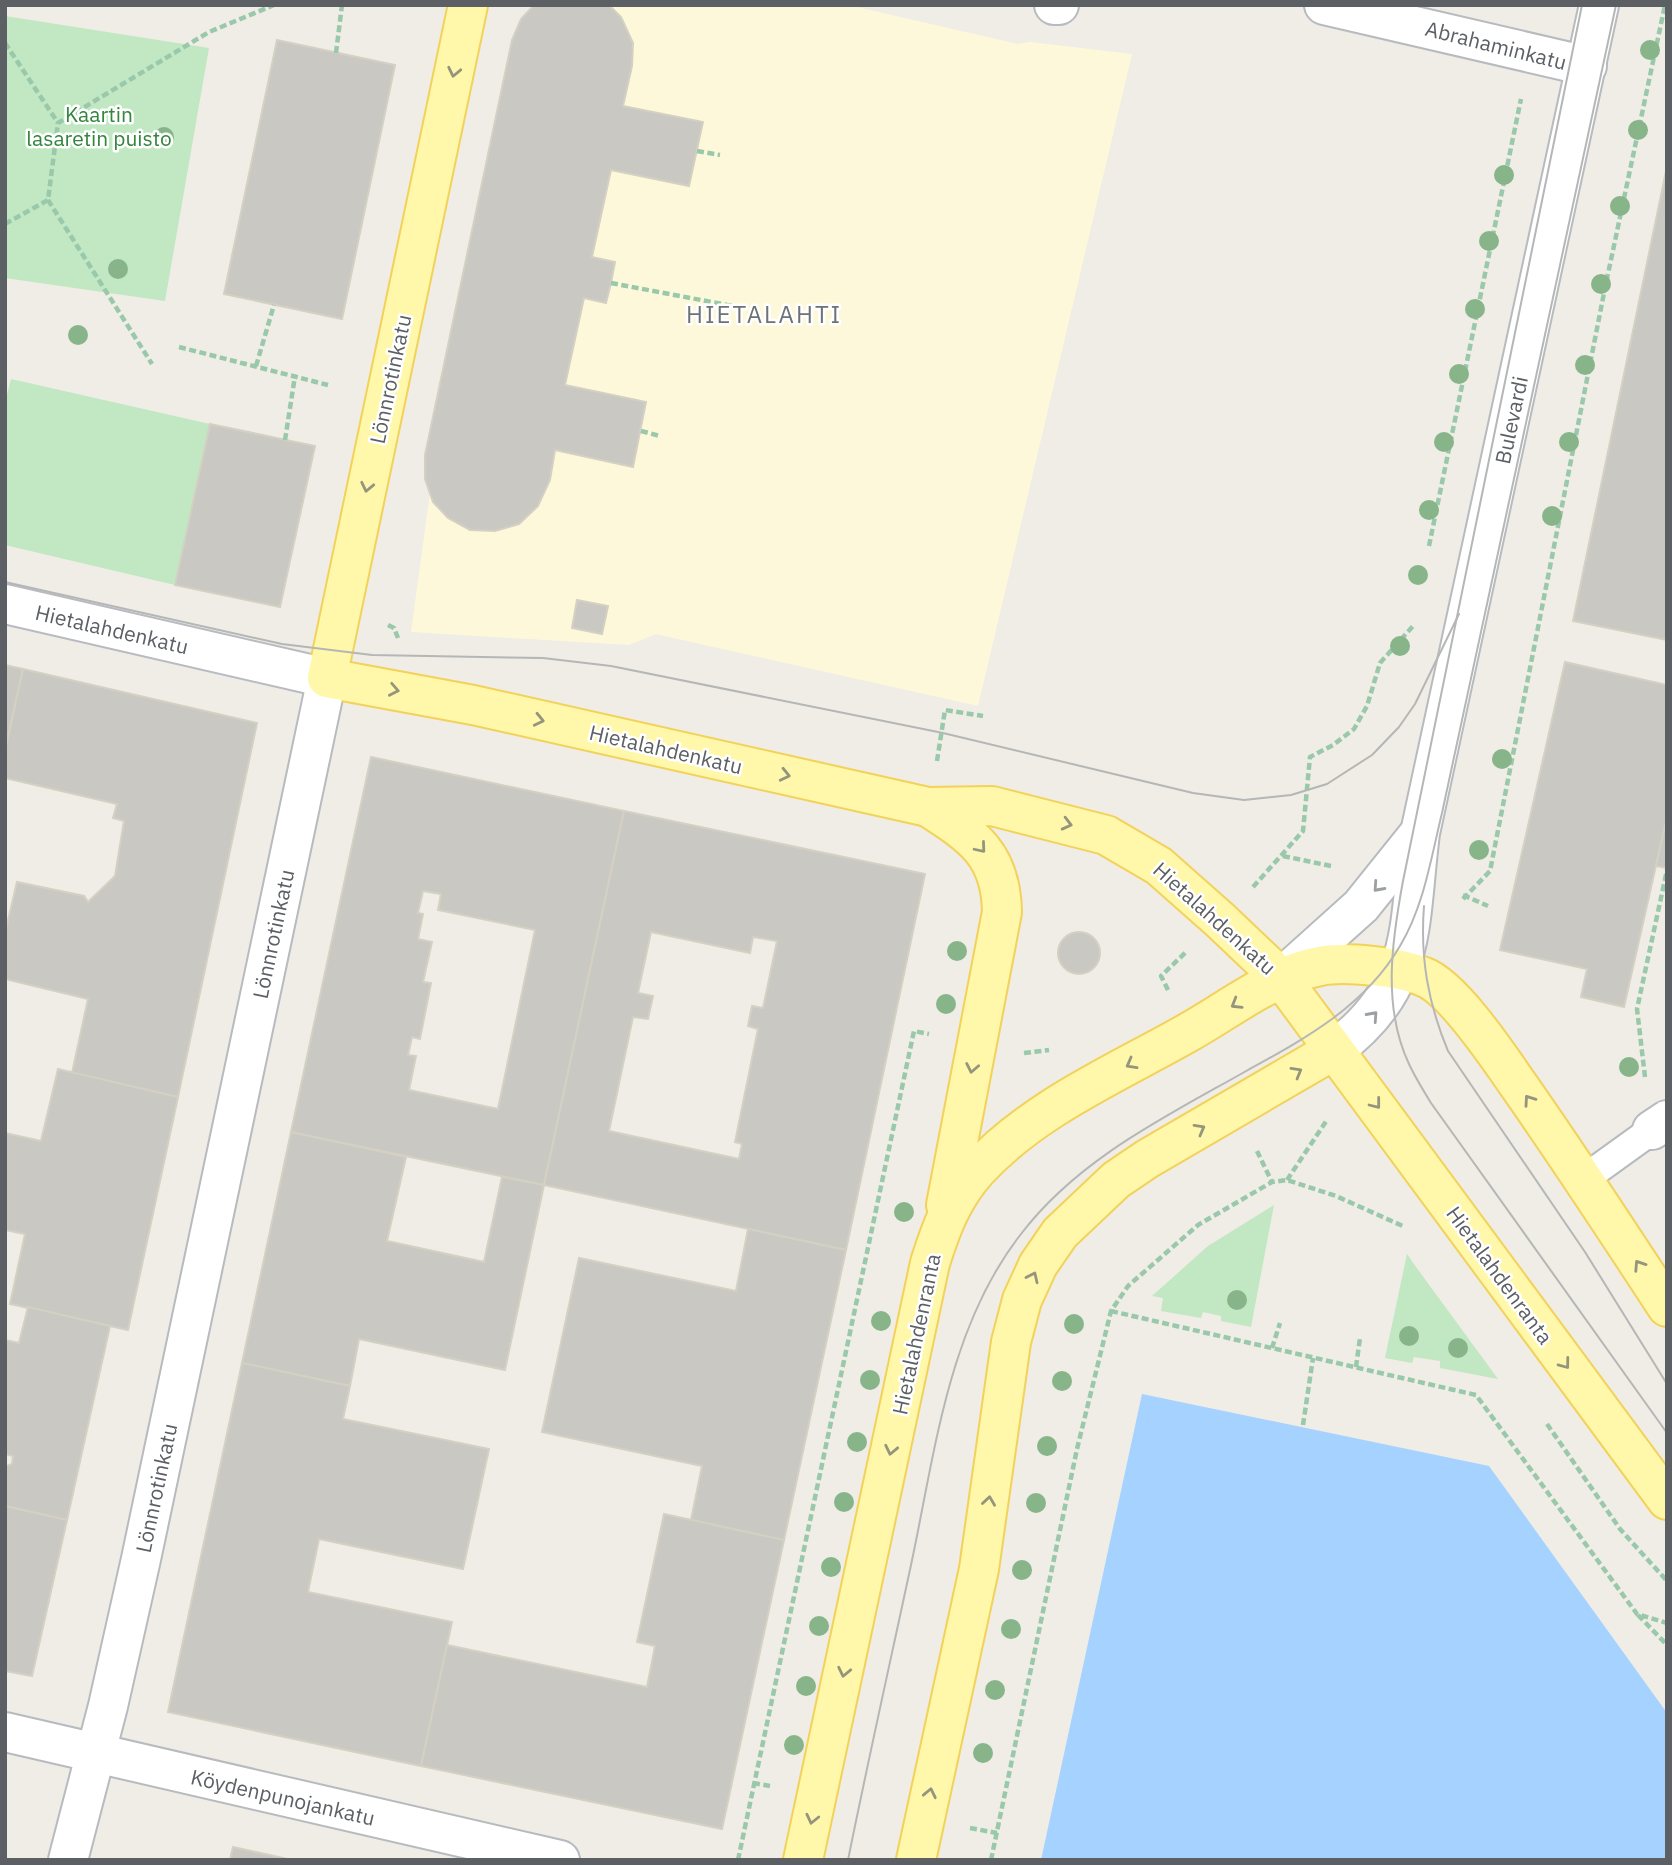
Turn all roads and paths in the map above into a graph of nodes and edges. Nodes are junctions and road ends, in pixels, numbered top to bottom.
1 (274, 5) edge
2 (342, 5) edge
3 (468, 5) edge
4 (1324, 5) edge
5 (1599, 5) edge
6 (1665, 5) edge
7 (5, 43) edge
8 (336, 52) dead end
9 (1531, 52) junction
10 (1587, 66) junction
11 (58, 123) junction
12 (697, 151) dead end
13 (720, 155) dead end
14 (48, 200) junction
15 (5, 224) edge
16 (611, 283) dead end
17 (274, 305) dead end
18 (738, 307) dead end
19 (179, 347) dead end
20 (152, 364) dead end
21 (256, 366) junction
22 (295, 376) junction
23 (328, 385) dead end
24 (640, 432) dead end
25 (660, 436) dead end
26 (285, 440) dead end
27 (1427, 559) dead end
28 (5, 604) edge
29 (1416, 613) dead end
30 (388, 625) dead end
31 (398, 638) dead end
32 (327, 678) junction
33 (945, 710) dead end
34 (983, 716) dead end
35 (1309, 790) dead end
36 (928, 807) junction
37 (1420, 833) junction
38 (1667, 870) edge
39 (1490, 872) dead end
40 (1400, 973) junction
41 (1281, 978) junction
42 (1166, 987) dead end
43 (1155, 993) dead end
44 (976, 1044) junction
45 (1056, 1047) dead end
46 (1334, 1050) junction
47 (1659, 1125) edge
48 (1584, 1179) junction
49 (944, 1217) junction
50 (1406, 1227) dead end
51 (1667, 1307) edge
52 (1111, 1311) junction
53 (1280, 1323) dead end
54 (1360, 1338) dead end
55 (1272, 1348) junction
56 (1313, 1358) junction
57 (1356, 1367) junction
58 (1303, 1425) dead end
59 (1667, 1500) edge
60 (1637, 1614) junction
61 (1667, 1623) edge
62 (1667, 1645) edge
63 (5, 1732) edge
64 (96, 1753) junction
65 (967, 1827) dead end
66 (997, 1833) junction
67 (68, 1860) edge
68 (560, 1860) edge
69 (737, 1860) edge
70 (803, 1860) edge
71 (916, 1860) edge
72 (991, 1860) edge

1 - 11 path
2 - 8 path
3 -> 32 main road, Lönnrotinkatu
4 - 9 street, Abrahaminkatu
5 - 10 street, Bulevardi
6 - 39 path
7 - 11 path
9 - 10 street, Abrahaminkatu
9 - 27 path
10 - 37 street, Bulevardi
11 - 14 path
12 - 13 path
14 - 15 path
14 - 20 path
16 - 18 path
17 - 21 path
19 - 21 path
21 - 22 path
22 - 23 path
22 - 26 path
24 - 25 path
28 - 32 street, Hietalahdenkatu
29 - 35 path
30 - 31 path
32 -> 36 main road, Hietalahdenkatu
32 - 64 street, Lönnrotinkatu
33 - 34 path
36 -> 41 main road, Hietalahdenkatu
36 -> 44 main road
37 - 40 street, Bulevardi
37 -> 41 street, Bulevardi
38 - 47 path
40 - 41 main road, Hietalahdenranta
46 -> 40 street, Bulevardi
48 -> 40 main road, Hietalahdenranta
41 - 46 main road, Hietalahdenranta
41 -> 49 main road, Hietalahdenranta
42 - 43 path
44 - 45 path
44 -> 49 main road
44 - 69 path
46 -> 59 main road, Hietalahdenranta
71 -> 46 main road
47 - 48 lane
51 -> 48 main road, Hietalahdenranta
49 -> 70 main road, Hietalahdenranta
50 - 52 path
52 - 55 path
52 - 66 path
53 - 55 path
54 - 57 path
55 - 56 path
56 - 57 path
56 - 58 path
57 - 60 path
60 - 61 path
60 - 62 path
63 - 64 street, Köydenpunojankatu
64 - 67 street, Lönnrotinkatu
64 - 68 street, Köydenpunojankatu
65 - 66 path
66 - 72 path

